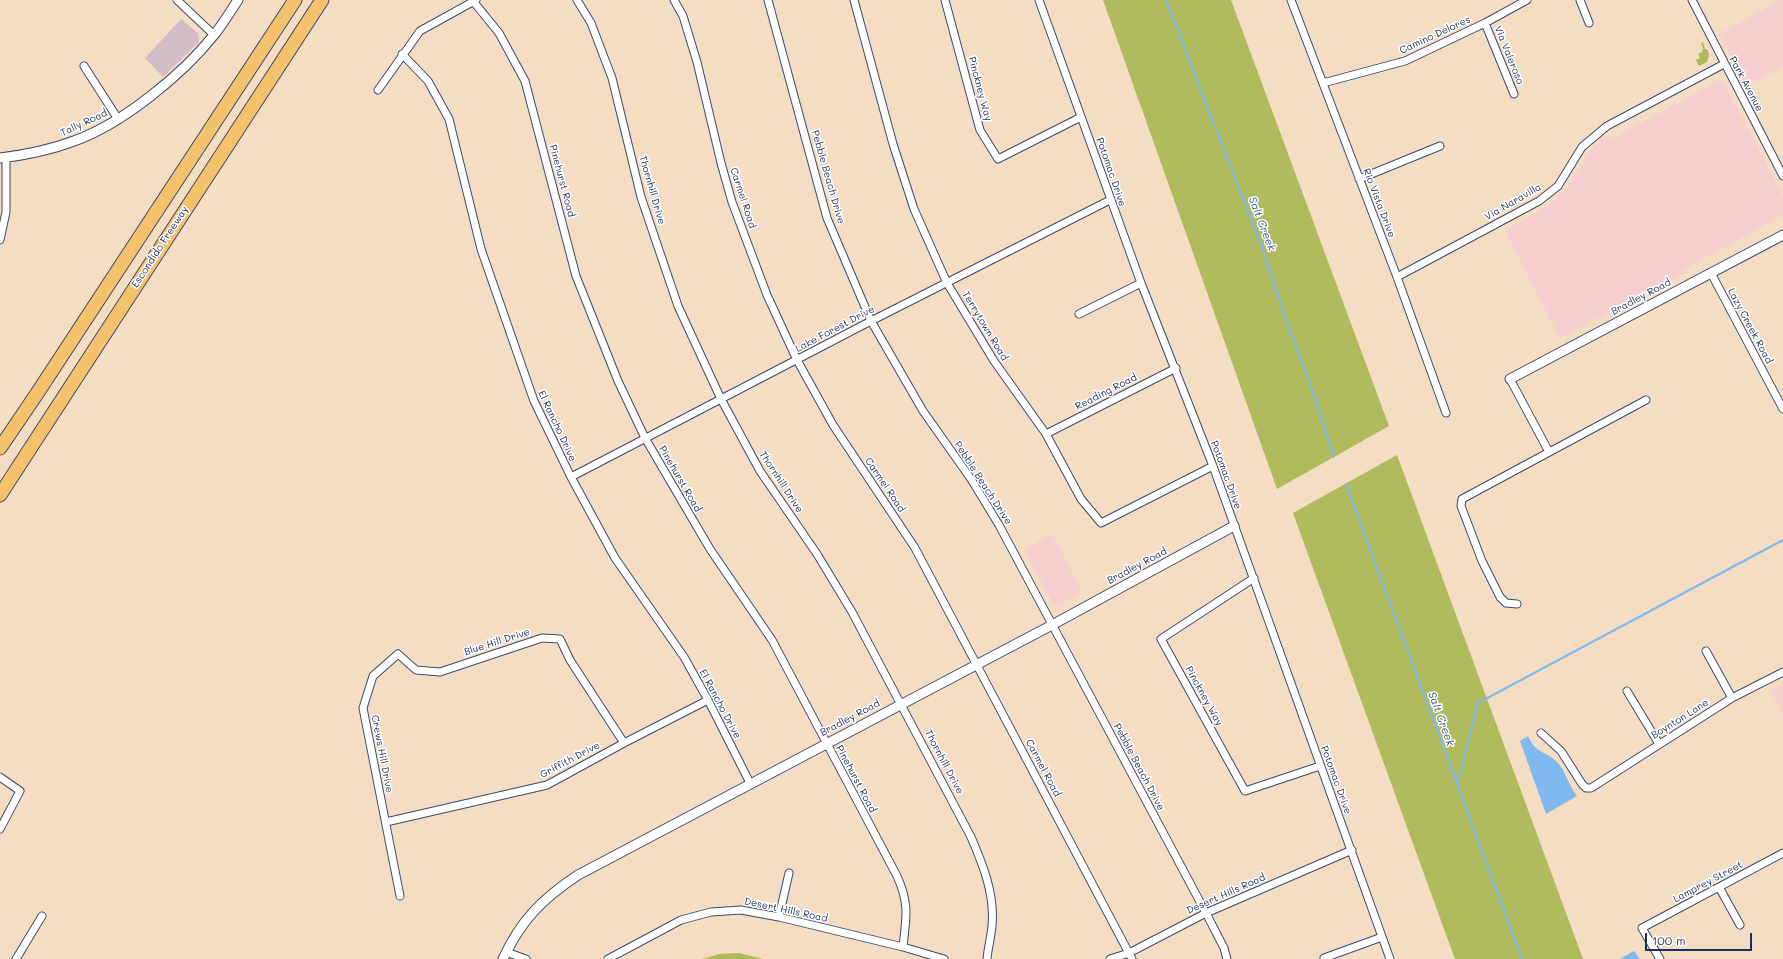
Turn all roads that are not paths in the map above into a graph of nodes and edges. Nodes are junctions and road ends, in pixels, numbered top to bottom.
1 (177, 0) edge
2 (238, 0) edge
3 (295, 0) edge
4 (322, 0) edge
5 (577, 0) edge
6 (674, 0) edge
7 (768, 0) edge
8 (854, 0) edge
9 (945, 0) edge
10 (1039, 0) edge
11 (1527, 0) edge
12 (1580, 0) edge
13 (1692, 0) edge
14 (474, 1) edge
15 (1294, 1) edge
16 (1485, 23) junction
17 (1589, 23) dead end
18 (214, 34) junction
19 (402, 54) junction
20 (1724, 64) junction
21 (84, 66) dead end
22 (1323, 82) junction
23 (378, 90) dead end
24 (1514, 94) dead end
25 (1081, 117) junction
26 (118, 119) junction
27 (1440, 146) dead end
28 (3, 158) edge
29 (1783, 176) edge
30 (1359, 179) junction
31 (1110, 200) junction
32 (1783, 235) edge
33 (0, 240) edge
34 (1711, 273) junction
35 (1397, 277) junction
36 (947, 283) junction
37 (1141, 283) junction
38 (1079, 314) dead end
39 (871, 321) junction
40 (797, 360) junction
41 (1176, 368) junction
42 (1510, 379) joint
43 (721, 399) junction
44 (1646, 400) dead end
45 (1783, 409) edge
46 (1446, 413) dead end
47 (1046, 434) junction
48 (645, 438) junction
49 (0, 448) edge
50 (1549, 452) junction
51 (1213, 466) junction
52 (571, 477) junction
53 (0, 495) edge
54 (1234, 526) junction
55 (1254, 578) junction
56 (1517, 604) dead end
57 (1052, 624) junction
58 (1706, 650) dead end
59 (398, 654) joint
60 (977, 664) junction
61 (1783, 672) edge
62 (1627, 691) dead end
63 (1732, 698) junction
64 (708, 700) junction
65 (901, 704) junction
66 (1541, 733) dead end
67 (624, 743) junction
68 (826, 744) junction
69 (1659, 744) junction
70 (1320, 766) junction
71 (0, 777) edge
72 (750, 783) junction
73 (386, 822) junction
74 (0, 829) edge
75 (1352, 850) junction
76 (1783, 853) edge
77 (789, 873) dead end
78 (1719, 887) junction
79 (400, 896) dead end
80 (1206, 913) junction
81 (42, 916) dead end
82 (779, 917) junction
83 (1740, 925) dead end
84 (1382, 937) junction
85 (903, 947) junction
86 (505, 956) edge
87 (1130, 956) edge
88 (1324, 958) dead end
89 (16, 959) edge
90 (526, 959) edge
91 (608, 959) edge
92 (944, 959) edge
93 (986, 959) edge
94 (1110, 959) edge
95 (1227, 959) edge
96 (1390, 959) edge
97 (1660, 959) edge

1 - 18 street
2 - 18 street, Tally Road
3 - 49 highway
4 - 53 highway, Escondido Freeway
5 - 43 street, Thornhill Drive
6 - 40 street, Carmel Road
7 - 39 street, Pebble Beach Drive
8 - 36 street, Terrytown Road
9 - 25 street, Pinckney Way
10 - 25 street, Potomac Drive
11 - 16 street, Camino Delores
12 - 17 street
13 - 20 street, Park Avenue
14 - 19 street
14 - 48 street, Pinehurst Road
15 - 22 street, Rio Vista Drive
16 - 22 street, Camino Delores
16 - 24 street, Via Valeroso
18 - 26 street, Tally Road
19 - 23 street
19 - 52 street, El Rancho Drive
20 - 29 street, Park Avenue
20 - 35 street, Via Naravilla
21 - 26 street
22 - 30 street, Rio Vista Drive
25 - 31 street, Potomac Drive
26 - 28 street, Tally Road
27 - 30 street
28 - 33 street
30 - 35 street, Rio Vista Drive
31 - 36 street, Lake Forest Drive
31 - 37 street, Potomac Drive
32 - 34 street, Bradley Road
34 - 42 street, Bradley Road
34 - 45 street, Lazy Creek Road
35 - 46 street, Rio Vista Drive
36 - 39 street, Lake Forest Drive
36 - 47 street, Terrytown Road
37 - 38 street
37 - 41 street, Potomac Drive
39 - 40 street, Lake Forest Drive
39 - 57 street, Pebble Beach Drive
40 - 43 street, Lake Forest Drive
40 - 60 street, Carmel Road
41 - 47 street, Reading Road
41 - 51 street, Potomac Drive
42 - 50 street
43 - 48 street, Lake Forest Drive
43 - 65 street, Thornhill Drive
44 - 50 street
47 - 51 street, Terrytown Road
48 - 52 street, Lake Forest Drive
48 - 68 street, Pinehurst Road
50 - 56 street
51 - 54 street, Potomac Drive
52 - 64 street, El Rancho Drive
54 - 55 street, Potomac Drive
54 - 57 street, Bradley Road
55 - 70 street, Potomac Drive
55 - 70 street, Pinckney Way
57 - 60 street, Bradley Road
57 - 80 street, Pebble Beach Drive
58 - 63 street
59 - 67 street, Blue Hill Drive
59 - 73 street, Crews Hill Drive
60 - 65 street, Bradley Road
60 - 87 street, Carmel Road
61 - 63 street, Boynton Lane
62 - 69 street
63 - 69 street, Boynton Lane
64 - 67 street, Griffith Drive
64 - 72 street, El Rancho Drive
65 - 68 street, Bradley Road
65 - 93 street, Thornhill Drive
66 - 69 street, Boynton Lane
67 - 73 street, Griffith Drive
68 - 72 street, Bradley Road
68 - 85 street, Pinehurst Road
70 - 75 street, Potomac Drive
71 - 74 street
72 - 86 street, Bradley Road
73 - 79 street, Crews Hill Drive
75 - 80 street, Desert Hills Road
75 - 84 street, Potomac Drive
76 - 78 street, Lamprey Street
77 - 82 street
78 - 83 street
78 - 97 street, Lamprey Street
80 - 87 street, Desert Hills Road
80 - 95 street, Pebble Beach Drive
81 - 89 street
82 - 85 street, Desert Hills Road
82 - 91 street, Desert Hills Road
84 - 88 street
84 - 96 street, Potomac Drive
85 - 92 street, Desert Hills Road
86 - 90 street
87 - 94 street, Desert Hills Road

